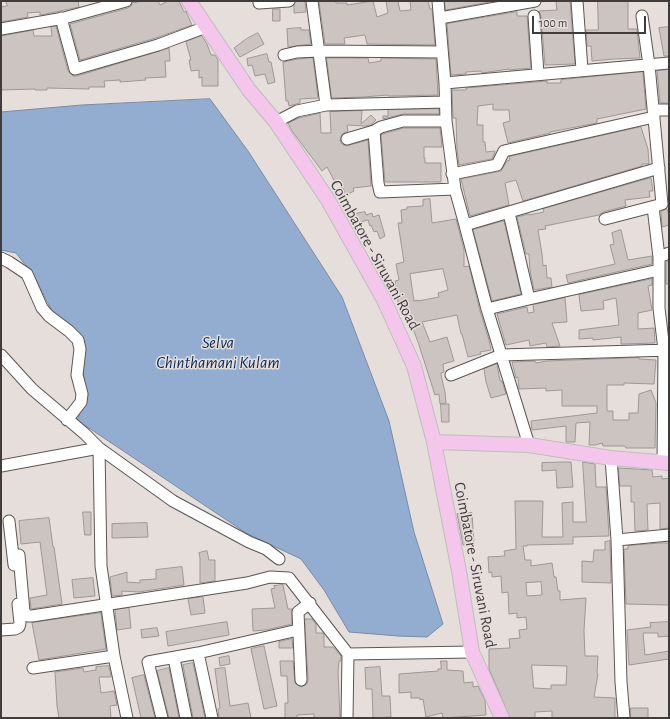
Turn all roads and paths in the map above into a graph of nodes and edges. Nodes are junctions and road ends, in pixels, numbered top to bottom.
1 (126, 1) edge
2 (189, 1) edge
3 (289, 1) edge
4 (312, 1) edge
5 (438, 1) edge
6 (535, 1) edge
7 (577, 1) edge
8 (259, 3) dead end
9 (534, 16) dead end
10 (642, 16) dead end
11 (61, 18) junction
12 (440, 18) junction
13 (206, 27) junction
14 (1, 29) edge
15 (319, 51) junction
16 (442, 52) junction
17 (284, 55) dead end
18 (669, 63) edge
19 (649, 65) junction
20 (582, 70) junction
21 (538, 74) junction
22 (445, 82) junction
23 (445, 102) junction
24 (326, 105) junction
25 (669, 110) edge
26 (653, 114) junction
27 (446, 121) junction
28 (276, 122) junction
29 (374, 131) junction
30 (347, 139) dead end
31 (659, 168) junction
32 (452, 174) junction
33 (454, 190) junction
34 (661, 204) edge
35 (509, 213) junction
36 (605, 219) dead end
37 (465, 225) junction
38 (664, 255) edge
39 (1, 258) edge
40 (659, 270) junction
41 (529, 299) junction
42 (664, 306) edge
43 (487, 309) junction
44 (666, 350) edge
45 (1, 354) edge
46 (501, 355) junction
47 (451, 375) dead end
48 (666, 405) edge
49 (67, 420) junction
50 (434, 442) junction
51 (528, 445) junction
52 (99, 448) junction
53 (611, 458) junction
54 (666, 463) edge
55 (1, 466) edge
56 (9, 521) dead end
57 (669, 535) edge
58 (617, 540) junction
59 (11, 551) edge
60 (279, 559) dead end
61 (310, 603) junction
62 (107, 605) junction
63 (1, 630) edge
64 (298, 630) junction
65 (472, 652) junction
66 (198, 653) junction
67 (348, 654) junction
68 (114, 656) junction
69 (174, 658) junction
70 (33, 668) dead end
71 (301, 680) dead end
72 (127, 718) edge
73 (162, 718) edge
74 (186, 718) edge
75 (212, 718) edge
76 (347, 718) edge
77 (502, 718) edge
78 (624, 718) edge

1 - 11 street
2 - 13 main road, Coimbatore - Siruvani Road
3 - 8 street
4 - 15 street
5 - 12 street
6 - 12 street
7 - 20 street
9 - 21 street
10 - 19 street
11 - 13 street
11 - 14 street
12 - 16 street
13 - 28 main road, Coimbatore - Siruvani Road
15 - 16 street
15 - 17 street
15 - 24 street
16 - 22 street
18 - 19 street
19 - 20 street
19 - 26 street
20 - 21 street
21 - 22 street
22 - 23 street
23 - 24 street
23 - 27 street
24 - 28 street
25 - 26 street
26 - 31 street
26 - 32 street
27 - 29 street
27 - 32 street
28 - 50 main road, Coimbatore - Siruvani Road
29 - 30 street
29 - 33 street
31 - 34 street
31 - 35 street
32 - 33 street
33 - 37 street
34 - 36 street
34 - 38 street
35 - 37 street
35 - 41 street
37 - 43 street
38 - 40 street
39 - 49 street
40 - 41 street
40 - 42 street
41 - 43 street
42 - 44 street
43 - 46 street
44 - 46 street
44 - 48 street
45 - 49 street
46 - 47 street
46 - 51 street
48 - 54 street
49 - 52 street
50 - 51 main road
50 - 65 main road, Coimbatore - Siruvani Road
51 - 53 main road
52 - 55 street
52 - 60 street
52 - 62 street
53 - 54 main road
53 - 58 street
56 - 59 street
57 - 58 street
58 - 78 street
59 - 62 street
59 - 63 street
61 - 62 street
61 - 64 street
61 - 67 street
62 - 68 street
64 - 66 street
64 - 71 street
65 - 67 street
65 - 77 main road, Coimbatore - Siruvani Road
66 - 69 street
66 - 75 street
67 - 76 street
68 - 70 street
68 - 72 street
69 - 73 street
69 - 74 street

